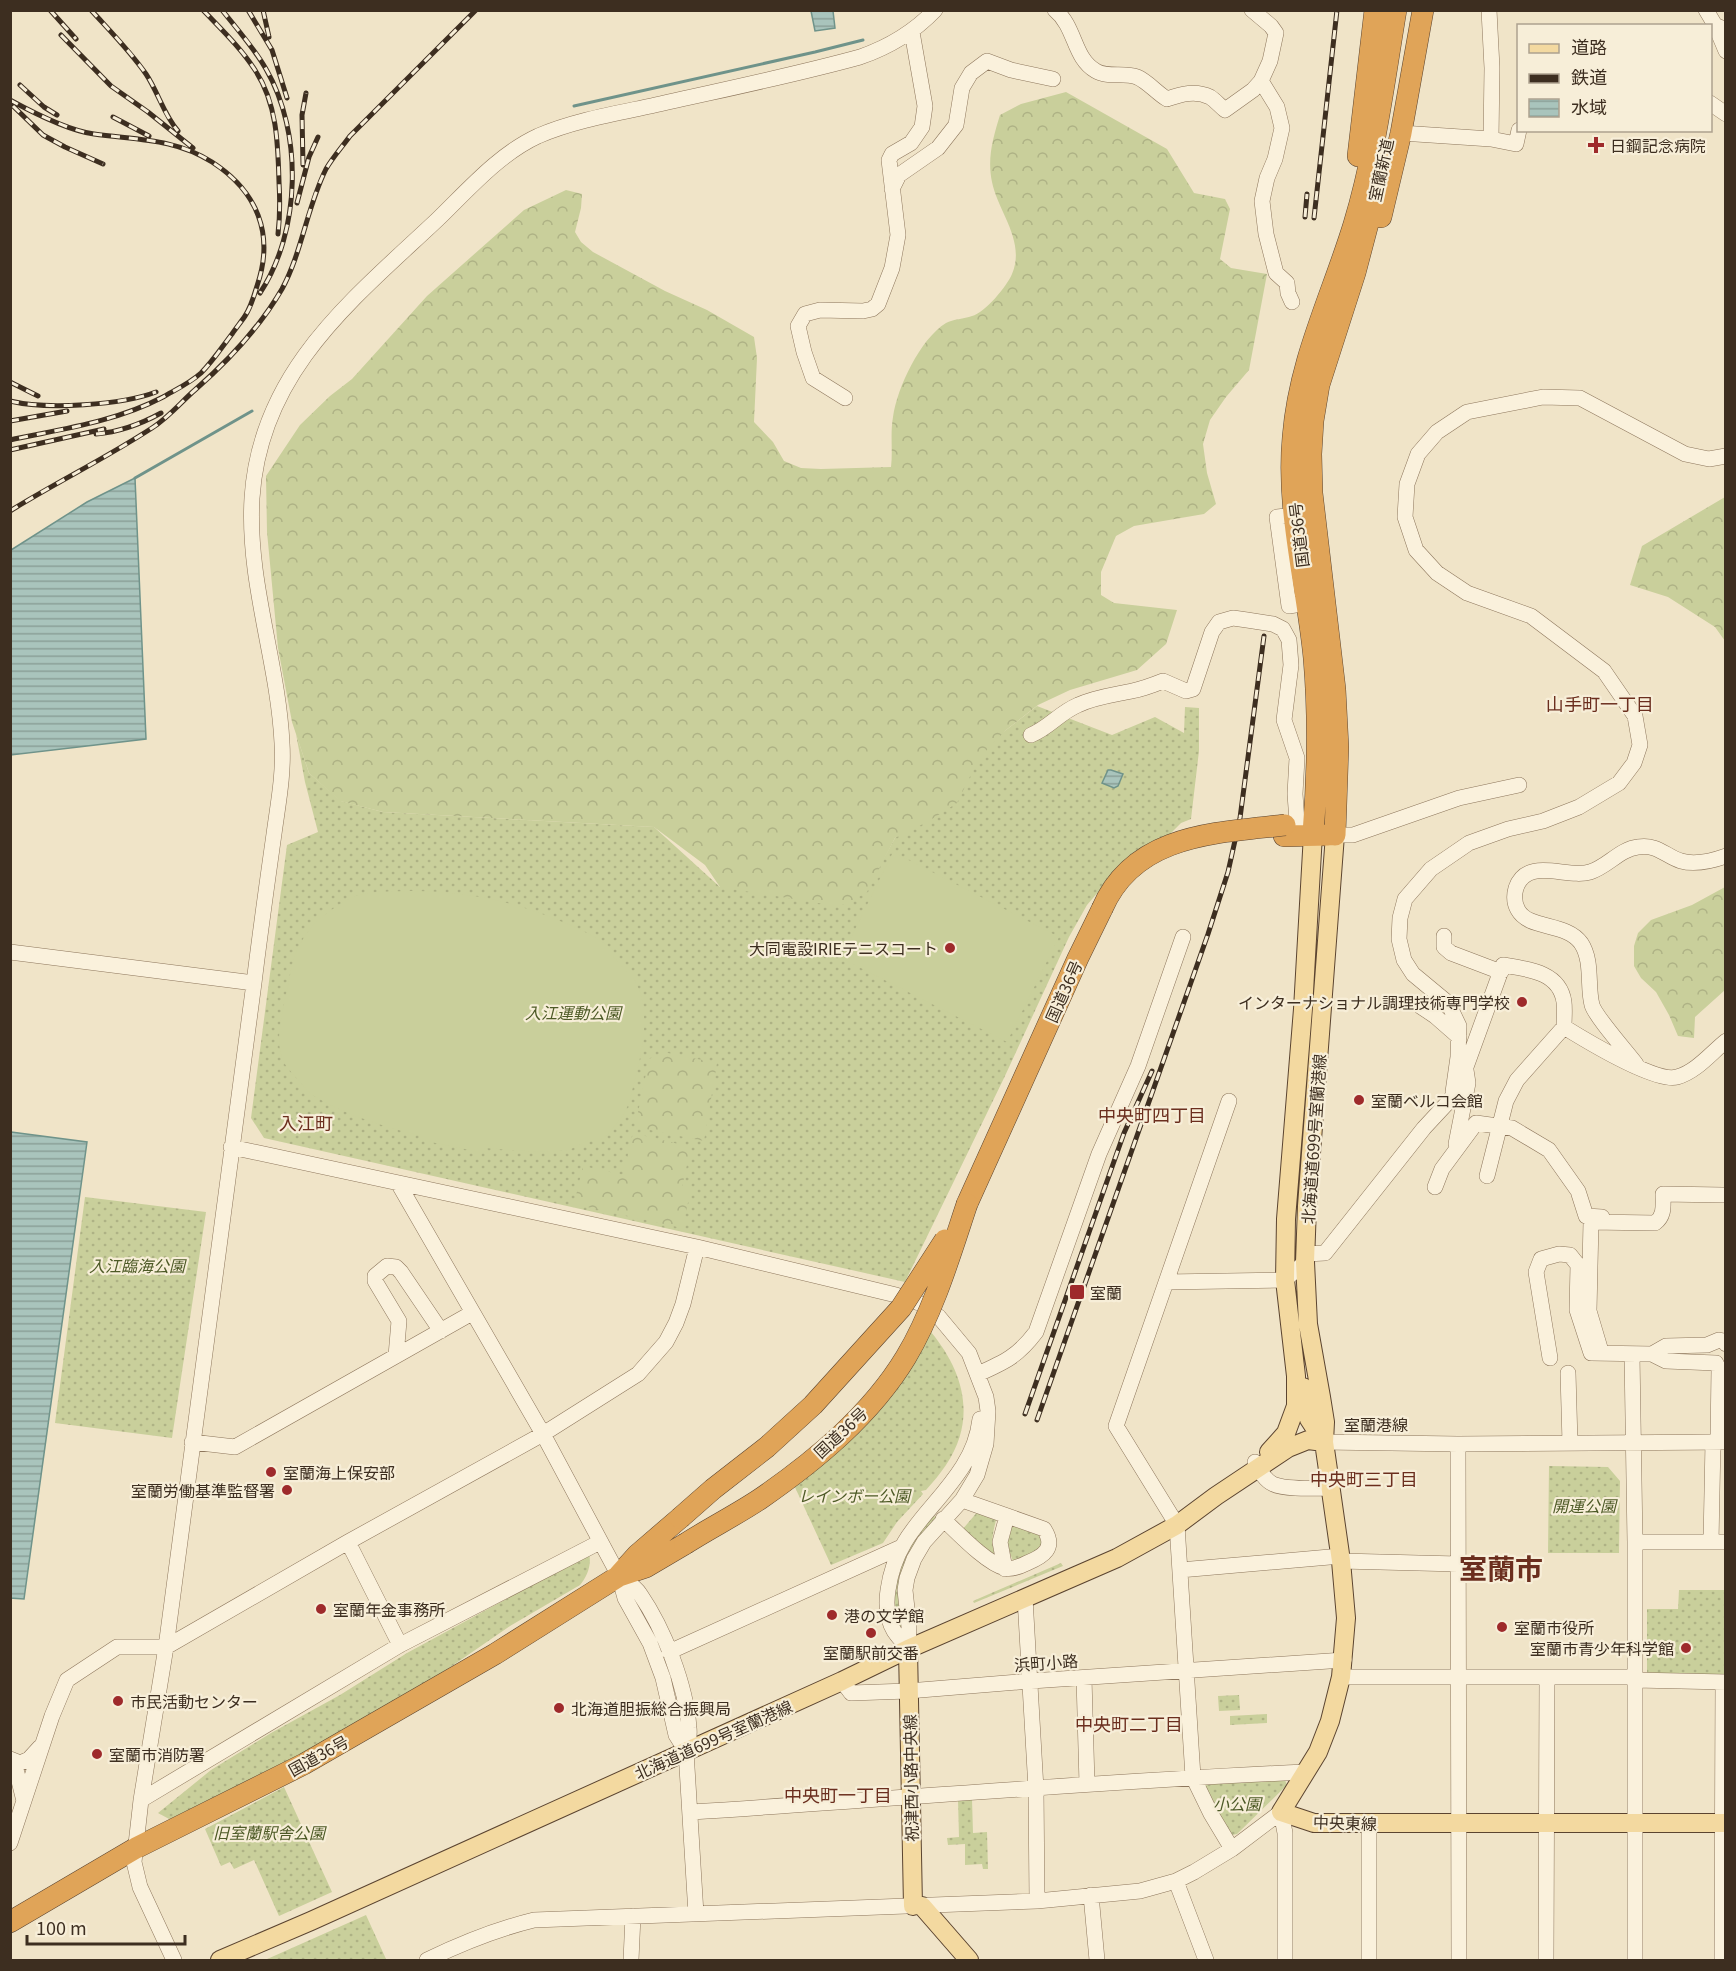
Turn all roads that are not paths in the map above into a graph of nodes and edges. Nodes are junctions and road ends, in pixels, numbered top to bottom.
1 (935, 10) edge
2 (1055, 10) edge
3 (1252, 10) edge
4 (1375, 10) edge
5 (1396, 10) edge
6 (1410, 10) edge
7 (1423, 10) edge
8 (1489, 10) edge
9 (1706, 10) edge
10 (1720, 27) edge
11 (912, 32) junction
12 (1725, 51) edge
13 (1053, 79) dead end
14 (1262, 81) junction
15 (1712, 104) edge
16 (1725, 114) edge
17 (1519, 132) edge
18 (1401, 133) junction
19 (1491, 140) junction
20 (1376, 161) junction
21 (892, 189) junction
22 (1345, 252) junction
23 (1292, 302) dead end
24 (1338, 326) junction
25 (846, 398) dead end
26 (1725, 456) edge
27 (1031, 735) dead end
28 (1519, 784) dead end
29 (1298, 830) junction
30 (1335, 836) junction
31 (1725, 856) edge
32 (1183, 937) dead end
33 (1447, 940) dead end
34 (10, 951) edge
35 (1501, 972) junction
36 (254, 983) junction
37 (1420, 1006) dead end
38 (1564, 1027) junction
39 (1458, 1037) junction
40 (1725, 1041) edge
41 (1466, 1067) junction
42 (1639, 1068) junction
43 (1454, 1092) junction
44 (1229, 1101) dead end
45 (1499, 1125) junction
46 (231, 1147) junction
47 (1455, 1150) junction
48 (1486, 1176) dead end
49 (398, 1183) junction
50 (1435, 1187) dead end
51 (1723, 1196) dead end
52 (967, 1204) junction
53 (1608, 1222) junction
54 (697, 1247) junction
55 (1306, 1258) junction
56 (1285, 1280) junction
57 (1166, 1282) junction
58 (472, 1313) junction
59 (441, 1331) junction
60 (1725, 1344) edge
61 (1602, 1353) junction
62 (1652, 1354) junction
63 (1632, 1355) junction
64 (396, 1356) junction
65 (1550, 1358) dead end
66 (1722, 1365) edge
67 (1569, 1373) dead end
68 (978, 1374) junction
69 (1296, 1376) junction
70 (543, 1434) junction
71 (192, 1442) junction
72 (1324, 1442) junction
73 (1719, 1442) edge
74 (1570, 1443) junction
75 (1634, 1443) junction
76 (1458, 1444) junction
77 (1259, 1469) junction
78 (1330, 1488) junction
79 (962, 1500) junction
80 (1006, 1516) junction
81 (943, 1519) junction
82 (1177, 1525) junction
83 (348, 1542) junction
84 (600, 1542) junction
85 (1635, 1542) junction
86 (1718, 1542) edge
87 (900, 1548) junction
88 (1341, 1558) junction
89 (1458, 1564) junction
90 (1005, 1569) junction
91 (1180, 1570) junction
92 (619, 1576) junction
93 (1025, 1598) junction
94 (400, 1645) junction
95 (166, 1647) junction
96 (908, 1649) junction
97 (669, 1652) junction
98 (1343, 1669) junction
99 (1187, 1671) junction
100 (1458, 1676) junction
101 (1547, 1677) junction
102 (1084, 1678) junction
103 (1635, 1679) junction
104 (842, 1681) junction
105 (1031, 1681) junction
106 (1724, 1682) edge
107 (908, 1691) junction
108 (44, 1742) junction
109 (686, 1751) junction
110 (10, 1760) edge
111 (10, 1766) edge
112 (1306, 1772) junction
113 (1193, 1777) junction
114 (1087, 1785) junction
115 (1035, 1789) junction
116 (911, 1798) junction
117 (24, 1800) junction
118 (141, 1800) junction
119 (691, 1812) junction
120 (1281, 1812) junction
121 (1546, 1823) junction
122 (1634, 1823) junction
123 (1724, 1823) edge
124 (1369, 1824) junction
125 (1458, 1824) junction
126 (10, 1843) edge
127 (136, 1848) junction
128 (1232, 1849) junction
129 (1176, 1881) junction
130 (1092, 1895) junction
131 (1036, 1901) junction
132 (918, 1906) junction
133 (696, 1914) junction
134 (633, 1916) junction
135 (10, 1923) edge
136 (174, 1960) edge
137 (220, 1960) edge
138 (427, 1960) edge
139 (631, 1960) edge
140 (969, 1960) edge
141 (1097, 1960) edge
142 (1206, 1960) edge
143 (1285, 1960) edge
144 (1369, 1960) edge
145 (1459, 1960) edge
146 (1546, 1960) edge
147 (1635, 1960) edge
148 (1722, 1960) edge

1 - 11 street
2 - 14 street
3 - 14 street
4 - 22 highway
5 - 20 highway, 室蘭新道
6 - 20 highway, 室蘭新道
7 - 18 highway
8 - 19 street
9 - 10 street
10 - 12 street
11 - 21 street
11 - 36 street
13 - 21 street
14 - 23 street
15 - 16 street
17 - 19 street
18 - 19 street
18 - 24 highway
20 - 22 highway, 室蘭新道
20 - 24 highway, 室蘭新道
21 - 25 street
22 - 29 highway, 国道36号
24 - 30 highway, 国道36号
26 - 39 street
27 - 29 street
28 - 30 street
29 - 30 highway
29 - 52 highway, 国道36号, bridge
29 - 56 main road, 北海道道699号室蘭港線
30 - 55 main road, 北海道道699号室蘭港線
31 - 42 street
32 - 68 street
33 - 35 street
34 - 36 street
35 - 38 street
35 - 41 street
36 - 46 street
37 - 39 street
38 - 42 street
38 - 45 street
39 - 43 street
40 - 42 street
41 - 43 street
41 - 47 street
43 - 55 street
44 - 57 street
45 - 47 street
45 - 48 street
45 - 53 street
46 - 49 street
46 - 71 street
47 - 50 street
49 - 54 street
49 - 58 street
51 - 53 street
52 - 92 highway, 国道36号, bridge
52 - 92 highway, 国道36号, bridge
53 - 61 street
54 - 68 street
54 - 70 street
55 - 56 street
55 - 72 main road, 北海道道699号室蘭港線
56 - 57 street
56 - 69 main road, 北海道道699号室蘭港線
57 - 82 street
58 - 59 street
58 - 70 street
59 - 64 street
59 - 64 street
60 - 62 street
61 - 63 street
61 - 65 street
62 - 63 street
62 - 66 street
63 - 75 street
64 - 71 street
66 - 73 street
67 - 74 street
68 - 79 street
68 - 87 street
69 - 72 main road, 北海道道699号室蘭港線
69 - 77 main road, 北海道道699号室蘭港線
70 - 83 street
70 - 84 street
71 - 95 street
72 - 76 street, 室蘭港線
72 - 77 main road, 北海道道699号室蘭港線
72 - 78 main road
73 - 75 street, 室蘭港線
73 - 86 street
74 - 75 street, 室蘭港線
74 - 76 street, 室蘭港線
75 - 85 street
76 - 89 street
77 - 78 street
77 - 82 main road, 北海道道699号室蘭港線
78 - 88 main road
79 - 80 street
79 - 81 street
80 - 90 street
80 - 90 street
81 - 90 street
81 - 96 street
82 - 91 street
82 - 93 main road, 北海道道699号室蘭港線
83 - 94 street
83 - 95 street
84 - 92 street
84 - 94 street
85 - 86 street
85 - 103 street
87 - 96 street
87 - 97 street
88 - 89 street
88 - 91 street
88 - 98 main road
89 - 100 street
91 - 99 street
92 - 97 street
92 - 109 street
92 - 127 highway, 国道36号
93 - 96 main road, 北海道道699号室蘭港線
93 - 105 street
94 - 118 street
95 - 108 street
95 - 118 street
96 - 104 main road, 北海道道699号室蘭港線
96 - 107 main road, 祝津西小路中央線
97 - 109 street
98 - 99 street, 浜町小路
98 - 100 street, 浜町小路
98 - 112 main road
99 - 102 street, 浜町小路
99 - 113 street
100 - 101 street, 浜町小路
100 - 125 street
101 - 103 street, 浜町小路
101 - 121 street
102 - 105 street, 浜町小路
102 - 114 street
103 - 106 street, 浜町小路
103 - 122 street
104 - 107 street, 浜町小路
104 - 109 main road, 北海道道699号室蘭港線
105 - 107 street, 浜町小路
105 - 115 street
106 - 123 street
107 - 116 main road, 祝津西小路中央線
108 - 110 street
108 - 117 street
109 - 119 street
109 - 137 main road, 北海道道699号室蘭港線
111 - 117 street
112 - 113 street
112 - 120 main road
113 - 114 street
113 - 128 street
114 - 115 street
115 - 116 street
115 - 131 street
116 - 119 street
116 - 132 main road, 祝津西小路中央線
117 - 126 street
118 - 127 street
119 - 133 street
120 - 124 main road, 中央東線
120 - 128 street
120 - 143 street
121 - 122 main road, 中央東線
121 - 125 main road, 中央東線
121 - 146 street
122 - 123 main road, 中央東線
122 - 147 street
123 - 148 street
124 - 125 main road, 中央東線
124 - 144 street
125 - 145 street
127 - 135 highway, 国道36号
127 - 136 street
128 - 129 street
129 - 130 street
129 - 142 street
130 - 131 street
130 - 141 street
131 - 132 street
132 - 133 street
132 - 140 main road
133 - 134 street
134 - 138 street
134 - 139 street

